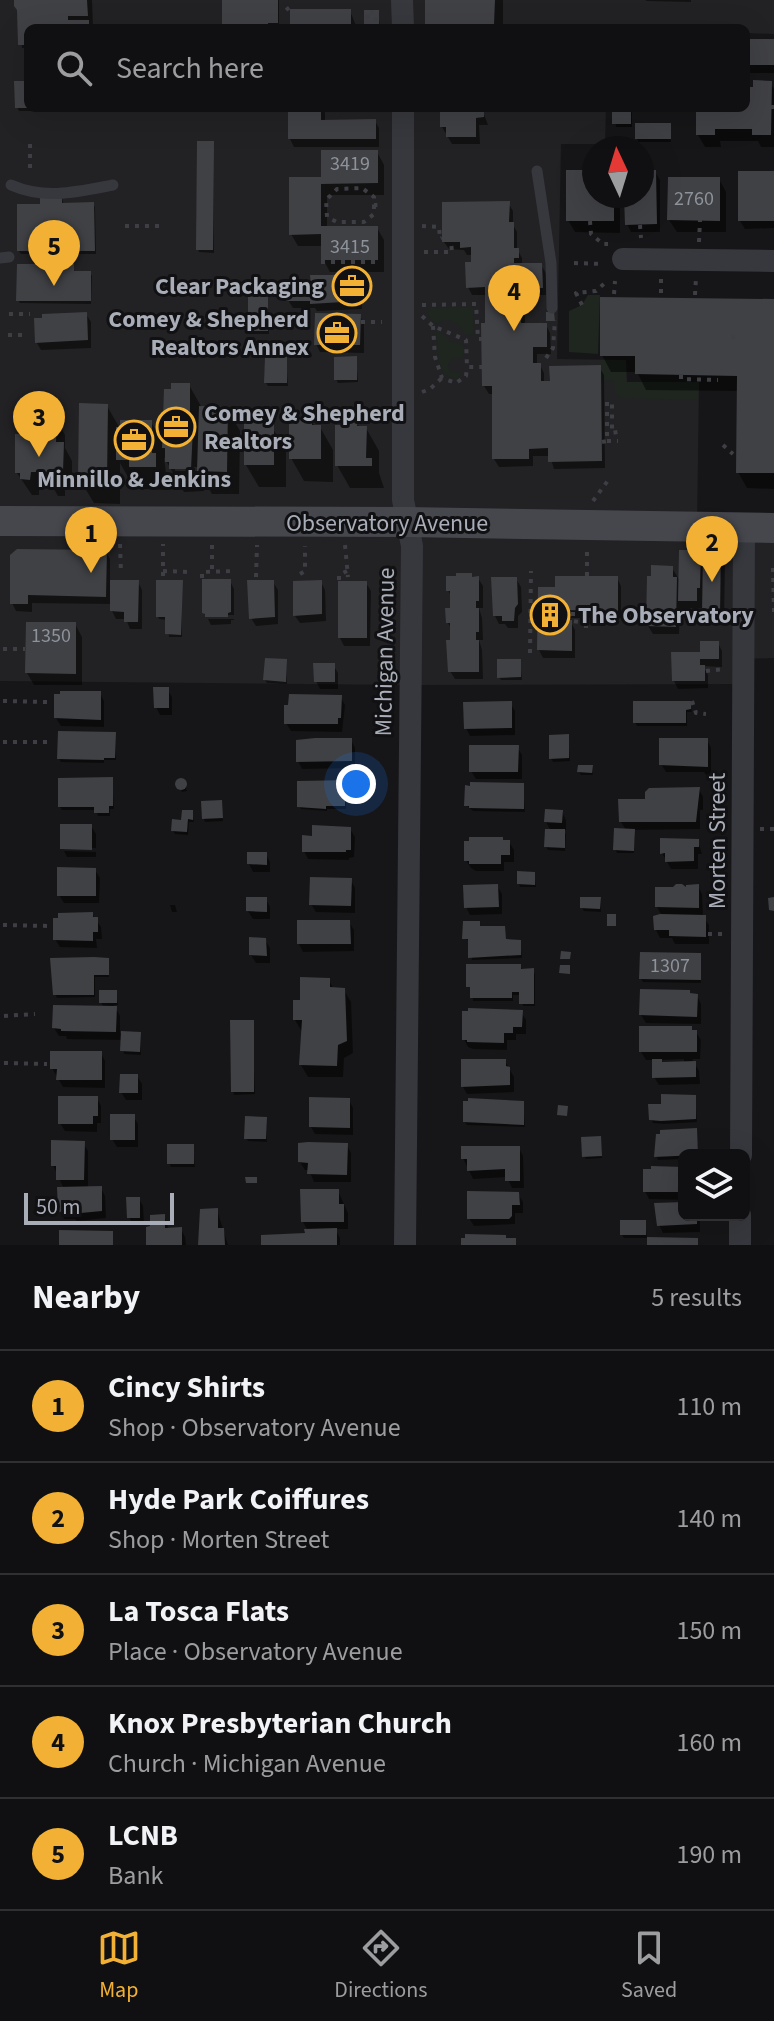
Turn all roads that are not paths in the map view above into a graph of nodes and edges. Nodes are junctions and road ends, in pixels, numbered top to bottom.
1 (402, 0) edge
2 (403, 24) edge
3 (403, 112) edge
4 (537, 171) dead end
5 (11, 185) dead end
6 (113, 185) dead end
7 (617, 252) road end
8 (774, 261) edge
9 (552, 308) road end
10 (0, 521) edge
11 (407, 522) junction
12 (744, 528) junction
13 (774, 528) edge
14 (741, 1149) edge
15 (740, 1221) edge
16 (405, 1245) edge
17 (740, 1245) edge

1 - 2 street
3 - 11 street, Michigan Avenue
4 - 9 lane
5 - 6 lane
7 - 8 street
10 - 11 main road, Observatory Avenue
11 - 12 main road, Observatory Avenue
11 - 16 street, Michigan Avenue
12 - 13 main road, Observatory Avenue
12 - 14 street, Morten Street
15 - 17 street

